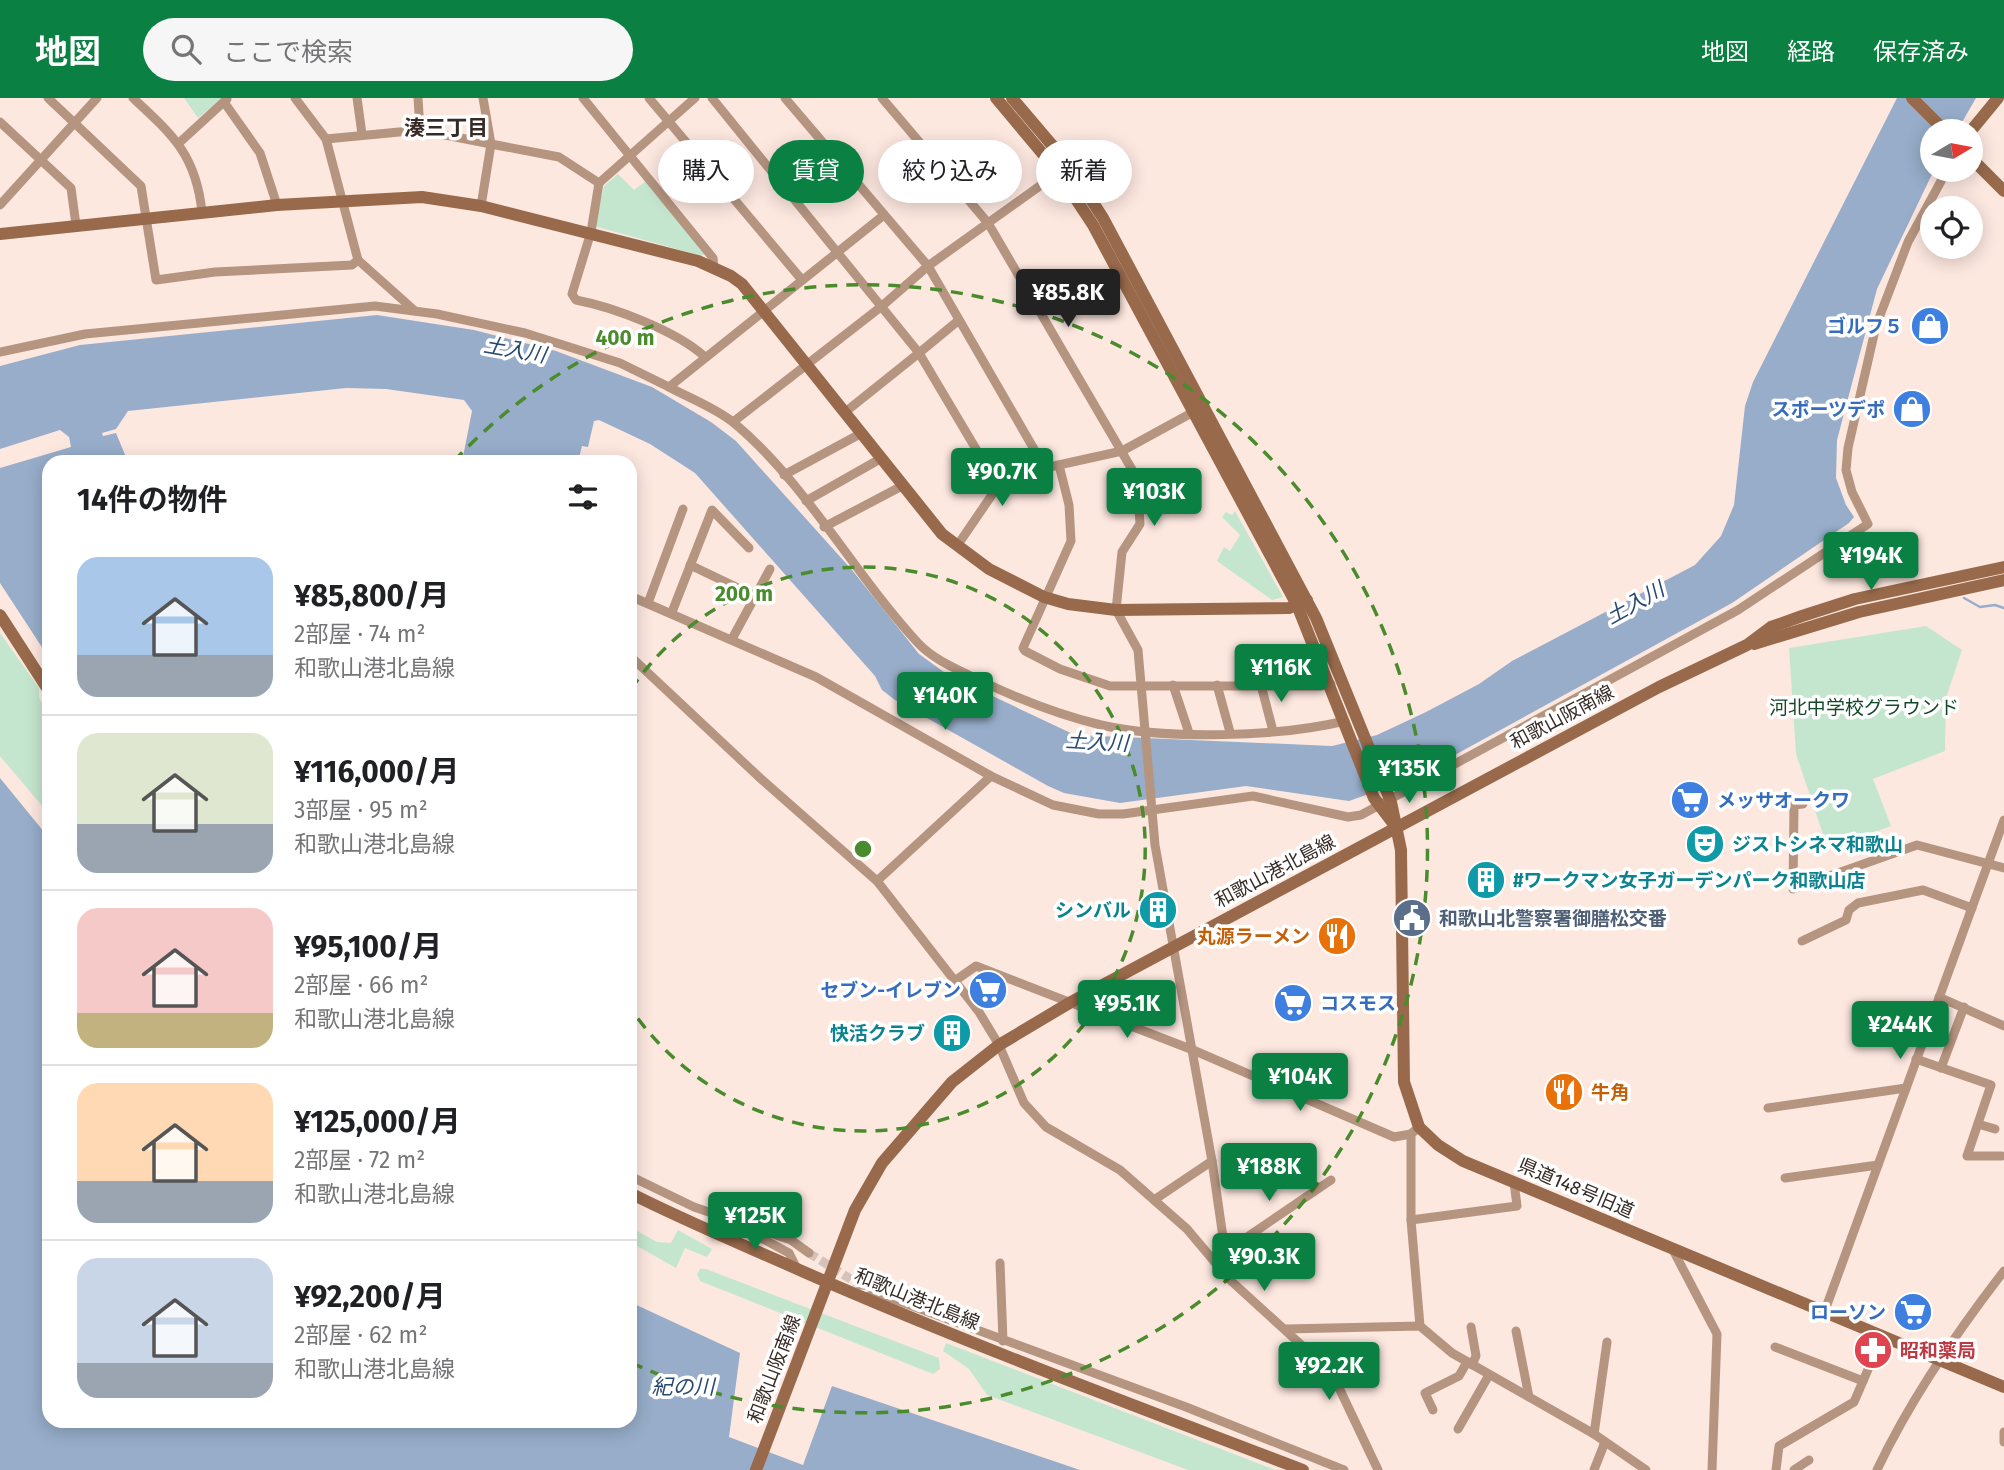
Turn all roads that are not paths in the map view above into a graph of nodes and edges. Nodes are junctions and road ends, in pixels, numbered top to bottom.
1 (48, 98) edge
2 (97, 98) edge
3 (133, 98) edge
4 (295, 98) edge
5 (357, 98) edge
6 (418, 98) edge
7 (483, 98) edge
8 (583, 98) edge
9 (649, 98) edge
10 (695, 98) edge
11 (712, 98) edge
12 (785, 98) edge
13 (882, 98) edge
14 (996, 98) edge
15 (1013, 98) edge
16 (1912, 98) edge
17 (1997, 98) edge
18 (226, 100) edge
19 (1933, 119) edge
20 (1980, 119) edge
21 (75, 122) junction
22 (669, 122) junction
23 (1, 126) edge
24 (420, 130) junction
25 (362, 134) junction
26 (326, 139) junction
27 (1036, 140) edge
28 (1043, 140) edge
29 (178, 142) junction
30 (491, 144) junction
31 (632, 156) junction
32 (41, 159) junction
33 (1983, 171) edge
34 (1940, 182) edge
35 (599, 183) junction
36 (1036, 188) edge
37 (2004, 191) edge
38 (340, 200) junction
39 (1081, 203) edge
40 (0, 205) edge
41 (277, 205) junction
42 (481, 206) junction
43 (202, 212) junction
44 (884, 215) junction
45 (147, 218) junction
46 (988, 223) junction
47 (76, 225) junction
48 (591, 232) junction
49 (0, 234) edge
50 (838, 251) junction
51 (358, 260) junction
52 (928, 266) junction
53 (714, 268) junction
54 (802, 280) junction
55 (882, 306) junction
56 (764, 311) junction
57 (415, 312) junction
58 (959, 320) junction
59 (0, 352) edge
60 (919, 353) junction
61 (705, 357) junction
62 (807, 365) junction
63 (669, 387) junction
64 (1198, 409) junction
65 (844, 413) junction
66 (733, 422) junction
67 (860, 433) junction
68 (1122, 451) junction
69 (880, 459) junction
70 (1059, 465) junction
71 (1045, 468) junction
72 (784, 475) junction
73 (902, 486) junction
74 (999, 486) junction
75 (806, 501) junction
76 (683, 509) dead end
77 (824, 527) junction
78 (957, 545) junction
79 (749, 548) dead end
80 (691, 565) junction
81 (2004, 567) edge
82 (770, 569) dead end
83 (2004, 580) edge
84 (736, 587) dead end
85 (1044, 597) junction
86 (637, 599) edge
87 (1302, 602) junction
88 (648, 603) junction
89 (1116, 610) junction
90 (672, 612) junction
91 (0, 615) edge
92 (732, 639) junction
93 (1747, 645) junction
94 (637, 663) edge
95 (42, 680) edge
96 (1331, 684) junction
97 (1140, 685) junction
98 (1173, 685) junction
99 (1217, 685) junction
100 (1261, 685) junction
101 (1345, 721) junction
102 (1273, 731) junction
103 (1230, 732) junction
104 (1189, 733) junction
105 (1356, 733) junction
106 (1145, 734) junction
107 (992, 776) junction
108 (1383, 801) junction
109 (1803, 804) dead end
110 (1151, 807) junction
111 (2004, 820) edge
112 (1397, 828) junction
113 (1987, 865) junction
114 (2004, 868) edge
115 (877, 881) junction
116 (1972, 908) junction
117 (1802, 941) dead end
118 (1175, 946) junction
119 (956, 980) junction
120 (1939, 997) junction
121 (1071, 1002) junction
122 (1964, 1007) junction
123 (2004, 1026) edge
124 (999, 1045) junction
125 (1193, 1050) junction
126 (1916, 1059) junction
127 (1941, 1068) junction
128 (1906, 1088) junction
129 (1768, 1108) dead end
130 (1978, 1124) junction
131 (1995, 1129) dead end
132 (1415, 1130) junction
133 (2002, 1156) dead end
134 (1212, 1161) junction
135 (1878, 1165) junction
136 (1785, 1178) dead end
137 (637, 1179) edge
138 (1331, 1180) dead end
139 (1514, 1182) junction
140 (637, 1196) edge
141 (1154, 1200) junction
142 (1411, 1220) junction
143 (730, 1221) junction
144 (1673, 1250) junction
145 (1225, 1252) junction
146 (808, 1253) tunnel mouth
147 (1000, 1263) dead end
148 (797, 1269) junction
149 (2004, 1271) edge
150 (1229, 1279) junction
151 (827, 1282) junction
152 (862, 1291) junction
153 (1824, 1313) junction
154 (1420, 1326) junction
155 (1471, 1327) dead end
156 (1286, 1329) junction
157 (1516, 1331) dead end
158 (1882, 1337) junction
159 (1003, 1340) junction
160 (1608, 1342) dead end
161 (1775, 1347) dead end
162 (1939, 1360) junction
163 (1469, 1363) junction
164 (1489, 1375) junction
165 (1863, 1381) junction
166 (2004, 1387) edge
167 (1529, 1397) junction
168 (1433, 1410) dead end
169 (1458, 1429) dead end
170 (2004, 1432) edge
171 (1594, 1434) junction
172 (1605, 1442) junction
173 (2004, 1442) edge
174 (1809, 1460) dead end
175 (756, 1470) edge
176 (1303, 1470) edge
177 (1344, 1470) edge
178 (1378, 1470) edge
179 (1594, 1470) edge
180 (1646, 1470) edge
181 (1712, 1470) edge
182 (1776, 1470) edge
183 (1794, 1470) edge
184 (1877, 1470) edge

1 - 21 street
2 - 21 street
3 - 29 street
4 - 26 street
5 - 25 street
6 - 24 street
7 - 30 street
8 - 31 street
9 - 22 street
10 - 22 street
11 - 50 street
12 - 44 street
13 - 46 street
14 - 27 main road
15 - 28 main road
16 - 19 main road
17 - 20 main road
18 - 29 street
18 - 41 street
21 - 32 street
21 - 45 street
22 - 31 street
22 - 54 street
23 - 32 street
24 - 25 street
24 - 30 street
25 - 26 street
26 - 38 street
29 - 43 street
30 - 35 street
30 - 42 street
31 - 35 street
31 - 53 street
32 - 40 street
32 - 47 street
33 - 37 main road
34 - 108 street
35 - 48 street
36 - 46 street
38 - 41 main road
38 - 42 main road
38 - 51 street
39 - 64 main road
41 - 43 main road
42 - 48 main road
43 - 45 main road
44 - 50 street
44 - 52 street
45 - 47 main road
45 - 51 street
46 - 52 street
46 - 68 street
47 - 49 main road
48 - 53 main road
48 - 61 street
50 - 54 street
50 - 55 street
51 - 57 street
52 - 55 street
52 - 58 street
53 - 56 main road
54 - 56 street
55 - 60 street
55 - 62 street
56 - 61 street
56 - 62 main road
57 - 59 street
57 - 63 street
58 - 60 street
58 - 71 street
60 - 65 street
60 - 74 street
61 - 63 street
62 - 65 main road
62 - 66 street
63 - 66 street
64 - 68 street
64 - 87 main road
65 - 67 main road
66 - 72 street
67 - 69 main road
67 - 72 street
68 - 70 street
68 - 89 street
69 - 73 main road
69 - 75 street
70 - 71 street
70 - 85 street
71 - 74 street
72 - 75 street
73 - 77 street
73 - 78 main road
74 - 78 street
75 - 77 street
76 - 88 street
77 - 106 street
78 - 85 main road
79 - 80 street
80 - 84 street
80 - 90 street
81 - 93 main road, 和歌山阪南線
82 - 92 street
83 - 93 main road, 和歌山阪南線
85 - 89 main road
85 - 97 street
86 - 88 street
87 - 89 main road
87 - 96 main road
87 - 105 main road
88 - 90 street
89 - 97 street
90 - 92 street
91 - 95 main road
92 - 107 street
93 - 112 main road, 和歌山阪南線
94 - 115 street
96 - 100 street
96 - 101 main road
97 - 98 street
97 - 106 street
98 - 99 street
98 - 104 street
99 - 100 street
99 - 103 street
100 - 102 street
101 - 102 street
101 - 105 main road
102 - 103 street
103 - 104 street
104 - 106 street
105 - 108 main road
106 - 110 street
107 - 110 street
107 - 115 street
108 - 110 street
108 - 112 main road
109 - 113 street
110 - 118 street
111 - 113 street
112 - 118 main road, 和歌山港北島線
112 - 132 main road, 県道148号旧道
113 - 114 street
113 - 116 street
115 - 119 street
116 - 117 street
116 - 120 street
118 - 121 main road, 和歌山港北島線
118 - 125 street
119 - 121 street
119 - 124 street
120 - 122 street
120 - 126 street
121 - 124 main road, 和歌山港北島線
121 - 125 street
122 - 123 street
122 - 127 street
124 - 141 street
124 - 151 main road, 和歌山港北島線
125 - 132 street
125 - 134 street
126 - 127 street
126 - 128 street
127 - 130 street
128 - 129 street
128 - 135 street
130 - 131 street
130 - 133 street
132 - 139 main road, 県道148号旧道
132 - 142 street
134 - 141 street
134 - 145 street
135 - 136 street
135 - 153 street
137 - 143 street
138 - 145 street
139 - 142 street
139 - 144 main road, 県道148号旧道
140 - 148 main road
141 - 150 street
142 - 154 street
143 - 146 street
143 - 148 street
144 - 153 main road, 県道148号旧道
144 - 181 street
145 - 150 street
147 - 159 street
148 - 151 main road
149 - 162 street
150 - 156 street
151 - 152 main road, 和歌山港北島線
151 - 175 main road, 和歌山阪南線
152 - 159 street
152 - 176 main road, 和歌山港北島線
153 - 158 main road, 県道148号旧道
154 - 156 street
154 - 163 street
155 - 163 street
156 - 178 street
157 - 167 street
158 - 162 main road, 県道148号旧道
158 - 165 street
159 - 177 street
160 - 171 street
161 - 165 street
162 - 166 main road, 県道148号旧道
162 - 184 street
163 - 164 street
163 - 168 street
164 - 167 street
164 - 169 street
165 - 182 street
167 - 171 street
170 - 173 street
171 - 172 street
172 - 179 street
172 - 180 street
174 - 183 street

